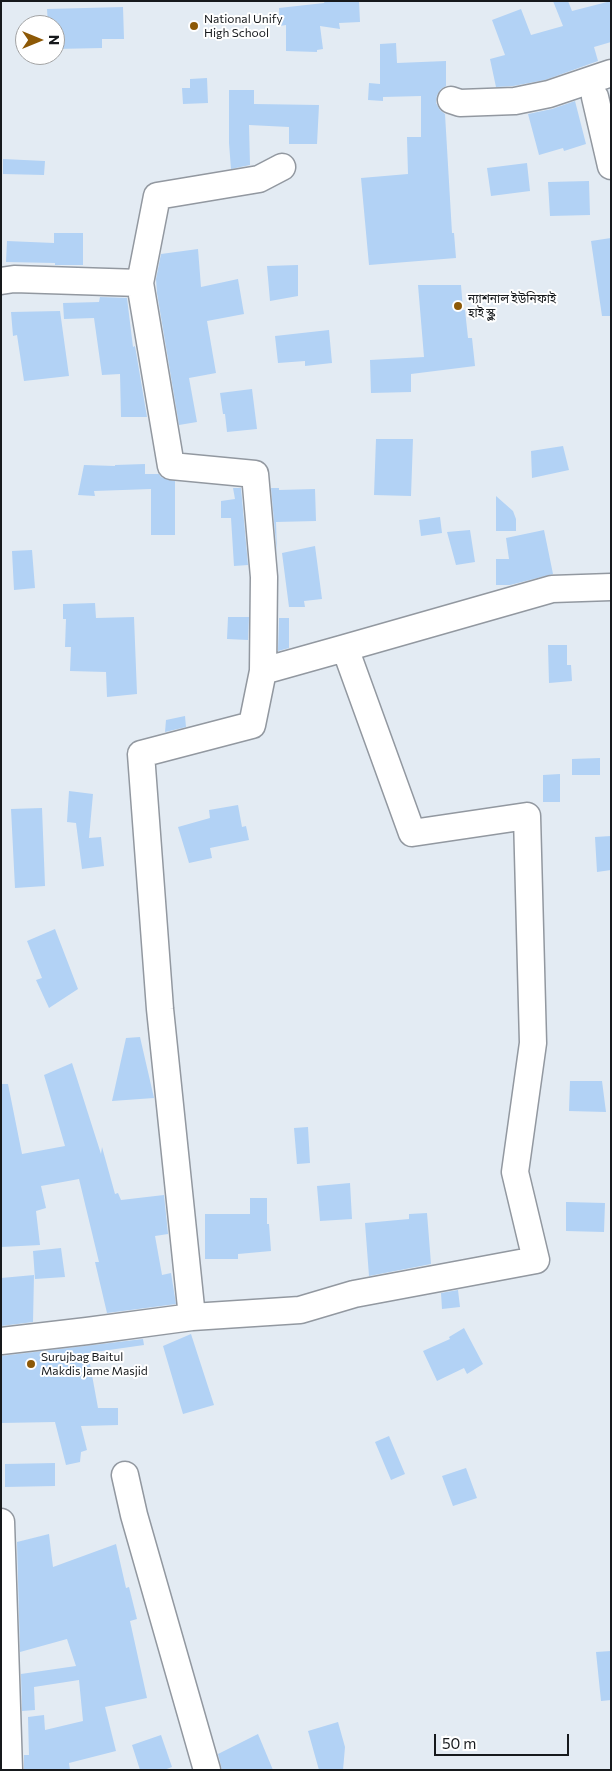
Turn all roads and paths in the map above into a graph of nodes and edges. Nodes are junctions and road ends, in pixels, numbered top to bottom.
1 (611, 73) edge
2 (594, 97) dead end
3 (451, 100) dead end
4 (611, 166) edge
5 (282, 167) dead end
6 (1, 281) edge
7 (140, 283) junction
8 (611, 587) edge
9 (345, 648) junction
10 (263, 671) junction
11 (192, 1317) junction
12 (1, 1341) edge
13 (125, 1475) dead end
14 (1, 1522) edge
15 (9, 1770) edge
16 (207, 1770) edge

1 - 3 street
2 - 4 street
5 - 7 street
6 - 7 street
7 - 10 street
8 - 9 street
9 - 10 street
9 - 11 street
10 - 11 street
11 - 12 street
13 - 16 street
14 - 15 street

